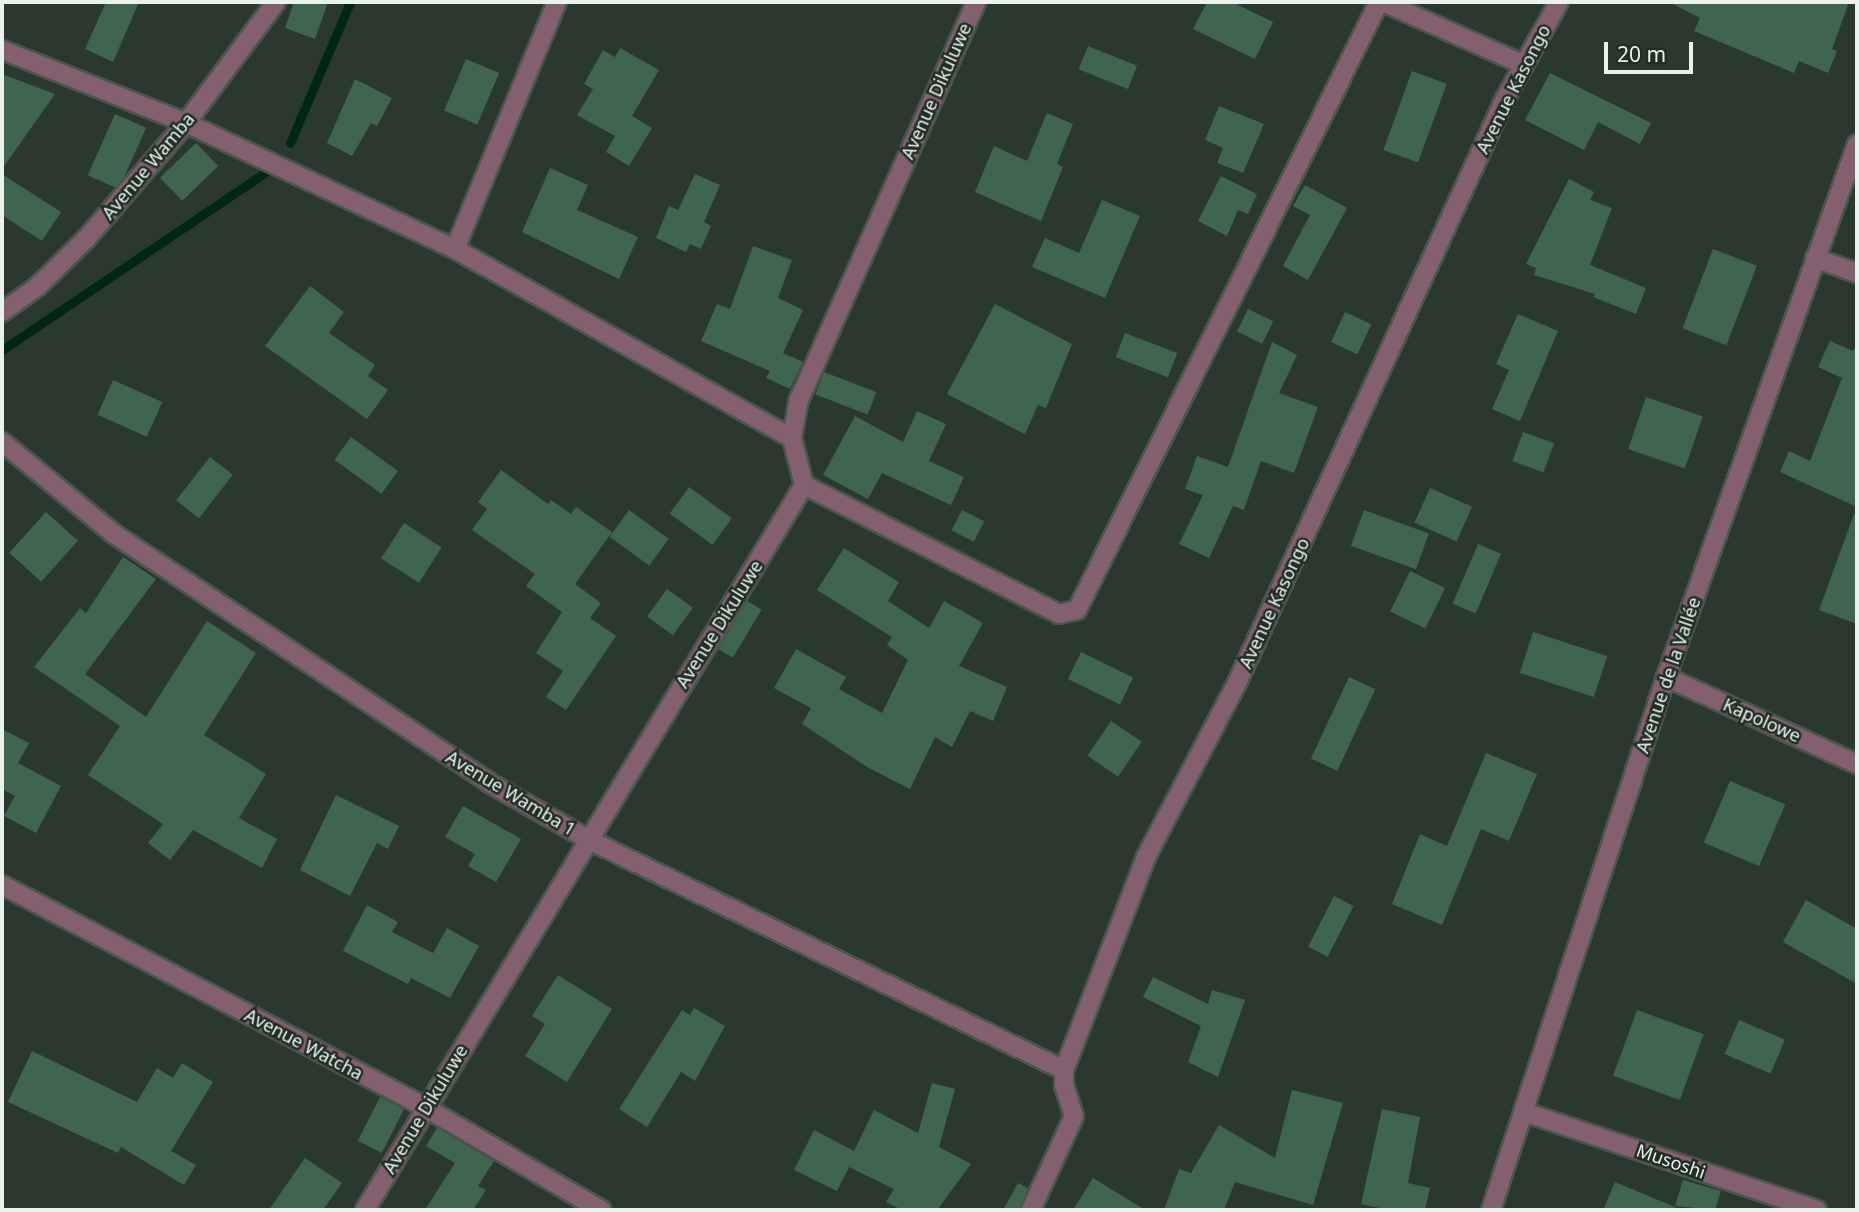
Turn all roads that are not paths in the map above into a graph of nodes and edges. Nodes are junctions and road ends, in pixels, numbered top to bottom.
1 (276, 2) edge
2 (557, 2) edge
3 (976, 2) edge
4 (1381, 2) edge
5 (1559, 2) edge
6 (2, 50) edge
7 (1522, 64) junction
8 (186, 123) junction
9 (1857, 144) edge
10 (454, 249) junction
11 (1815, 258) junction
12 (1857, 273) edge
13 (2, 312) edge
14 (792, 438) junction
15 (2, 442) edge
16 (804, 485) junction
17 (1666, 677) junction
18 (1857, 764) edge
19 (587, 839) junction
20 (2, 885) edge
21 (1064, 1070) junction
22 (426, 1108) junction
23 (1524, 1112) junction
24 (365, 1210) edge
25 (601, 1210) edge
26 (1031, 1210) edge
27 (1491, 1210) edge
28 (1817, 1210) edge

1 - 8 street, Avenue Wamba
2 - 10 street
3 - 14 street, Avenue Dikuluwe
4 - 7 street
4 - 16 street
5 - 7 street, Avenue Kasongo
6 - 8 street
7 - 21 street, Avenue Kasongo
8 - 10 street
8 - 13 street, Avenue Wamba
9 - 11 street, Avenue de la Vallée
10 - 14 street
11 - 12 street
11 - 17 street, Avenue de la Vallée
14 - 16 street, Avenue Dikuluwe
15 - 19 street, Avenue Wamba 1
16 - 19 street, Avenue Dikuluwe
17 - 18 street, Kapolowe
17 - 23 street, Avenue de la Vallée
19 - 21 street, Avenue Wamba 1
19 - 22 street, Avenue Dikuluwe
20 - 22 street, Avenue Watcha
21 - 26 street, Avenue Kasongo
22 - 24 street, Avenue Dikuluwe
22 - 25 street, Avenue Watcha
23 - 27 street, Avenue de la Vallée
23 - 28 street, Musoshi

